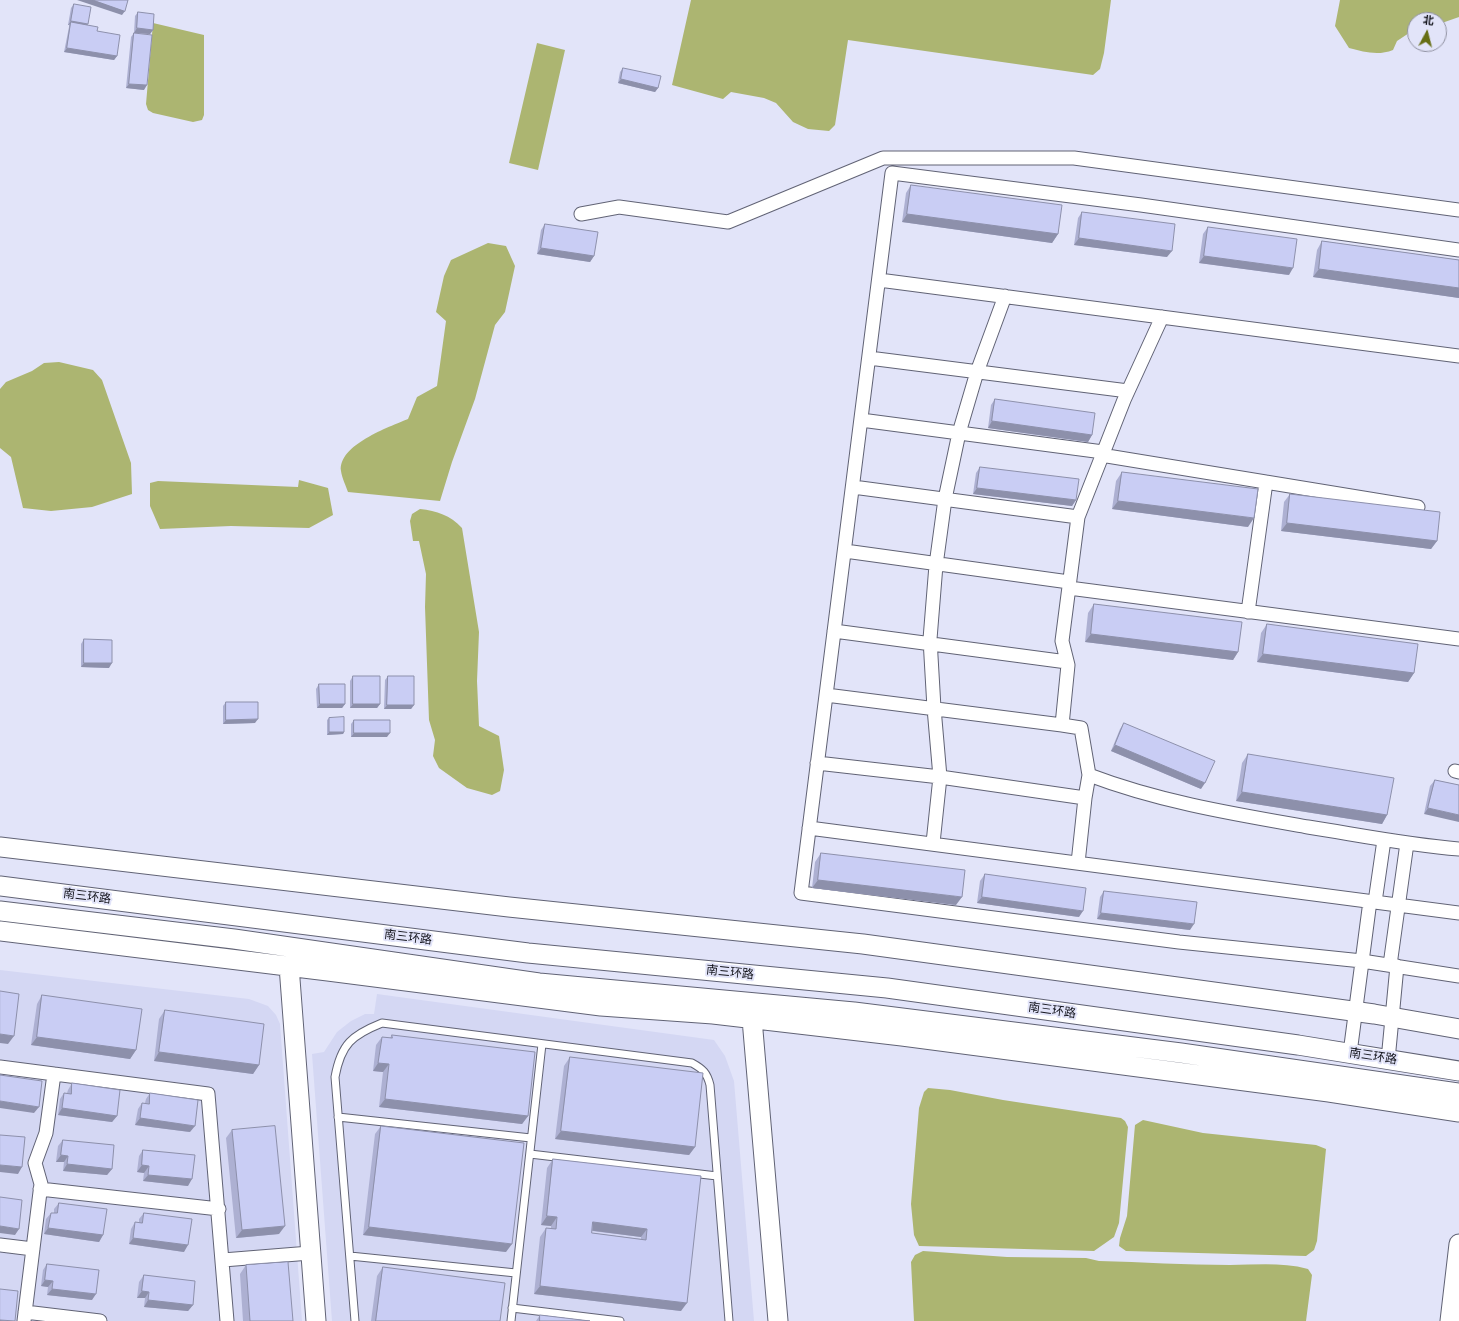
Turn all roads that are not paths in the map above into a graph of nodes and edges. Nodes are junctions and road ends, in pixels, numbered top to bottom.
1 (1459, 210) edge
2 (581, 214) dead end
3 (1459, 250) edge
4 (879, 280) junction
5 (1005, 296) junction
6 (1162, 317) junction
7 (1459, 356) edge
8 (869, 358) junction
9 (977, 372) junction
10 (1128, 391) junction
11 (861, 420) junction
12 (959, 433) junction
13 (1102, 454) junction
14 (1266, 482) junction
15 (853, 487) junction
16 (945, 499) junction
17 (1418, 507) dead end
18 (1078, 517) junction
19 (845, 551) junction
20 (936, 564) junction
21 (1069, 585) junction
22 (1248, 612) junction
23 (834, 631) junction
24 (1459, 640) edge
25 (931, 643) junction
26 (1067, 662) junction
27 (826, 695) junction
28 (934, 708) junction
29 (1062, 725) junction
30 (817, 763) junction
31 (1089, 775) junction
32 (940, 777) junction
33 (1085, 798) junction
34 (809, 828) junction
35 (1384, 840) junction
36 (1407, 843) junction
37 (933, 844) junction
38 (0, 847) edge
39 (1459, 849) edge
40 (1078, 863) junction
41 (0, 886) edge
42 (1373, 902) junction
43 (1399, 905) junction
44 (0, 911) edge
45 (1459, 913) edge
46 (0, 931) edge
47 (1362, 961) junction
48 (1393, 965) junction
49 (289, 966) junction
50 (1459, 976) edge
51 (1355, 1011) junction
52 (1392, 1017) junction
53 (752, 1018) junction
54 (1459, 1029) edge
55 (542, 1044) junction
56 (1350, 1054) junction
57 (1388, 1060) junction
58 (0, 1067) edge
59 (1459, 1071) edge
60 (54, 1074) junction
61 (1459, 1093) edge
62 (1459, 1112) edge
63 (338, 1118) junction
64 (531, 1138) junction
65 (530, 1154) junction
66 (717, 1176) junction
67 (40, 1189) junction
68 (219, 1209) junction
69 (1459, 1244) edge
70 (0, 1245) edge
71 (33, 1249) junction
72 (310, 1253) junction
73 (350, 1256) junction
74 (223, 1260) junction
75 (516, 1273) junction
76 (512, 1308) junction
77 (25, 1316) edge
78 (100, 1321) edge
79 (227, 1321) edge
80 (316, 1321) edge
81 (355, 1321) edge
82 (511, 1321) edge
83 (620, 1321) edge
84 (729, 1321) edge
85 (778, 1321) edge
86 (1450, 1321) edge

1 - 2 street
3 - 4 street
4 - 5 street
4 - 8 street
5 - 6 street
5 - 9 street
6 - 7 street
6 - 10 street
8 - 9 street
8 - 11 street
9 - 10 street
9 - 12 street
10 - 13 street
11 - 12 street
11 - 15 street
12 - 13 street
12 - 16 street
13 - 14 street
13 - 18 street
14 - 17 street
14 - 22 street
15 - 16 street
15 - 19 street
16 - 18 street
16 - 20 street
18 - 21 street
19 - 20 street
19 - 23 street
20 - 21 street
20 - 25 street
21 - 22 street
21 - 26 street
22 - 24 street
23 - 25 street
23 - 27 street
25 - 26 street
25 - 28 street
26 - 29 street
27 - 28 street
27 - 30 street
28 - 29 street
28 - 32 street
29 - 31 street
30 - 32 street
30 - 34 street
31 - 33 street
31 - 35 street
32 - 33 street
32 - 37 street
33 - 40 street
34 - 37 street
34 - 47 street
35 - 36 street
35 - 42 street
36 - 39 street
36 - 43 street
37 - 40 street
38 - 51 street
40 - 42 street
41 - 56 street, 南三环路
42 - 43 street
42 - 47 street
43 - 45 street
43 - 48 street
44 - 61 street, 南三环路
46 - 49 street
47 - 48 street
47 - 51 street
48 - 50 street
48 - 52 street
49 - 53 street
49 - 72 street
51 - 52 street
51 - 56 street
52 - 54 street
52 - 57 street
53 - 62 street
53 - 85 street
55 - 63 lane
55 - 64 lane
55 - 66 lane
56 - 57 street, 南三环路
57 - 59 street, 南三环路
58 - 60 street
60 - 67 street
60 - 68 street
63 - 64 lane
63 - 73 lane
64 - 65 lane
65 - 66 lane
65 - 75 lane
66 - 84 lane
67 - 68 street
67 - 71 street
68 - 74 street
69 - 86 street
70 - 71 street
71 - 77 street
72 - 74 street
72 - 80 street
73 - 75 lane
73 - 81 lane
74 - 79 street
75 - 76 lane
76 - 82 lane
76 - 83 lane
77 - 78 street

